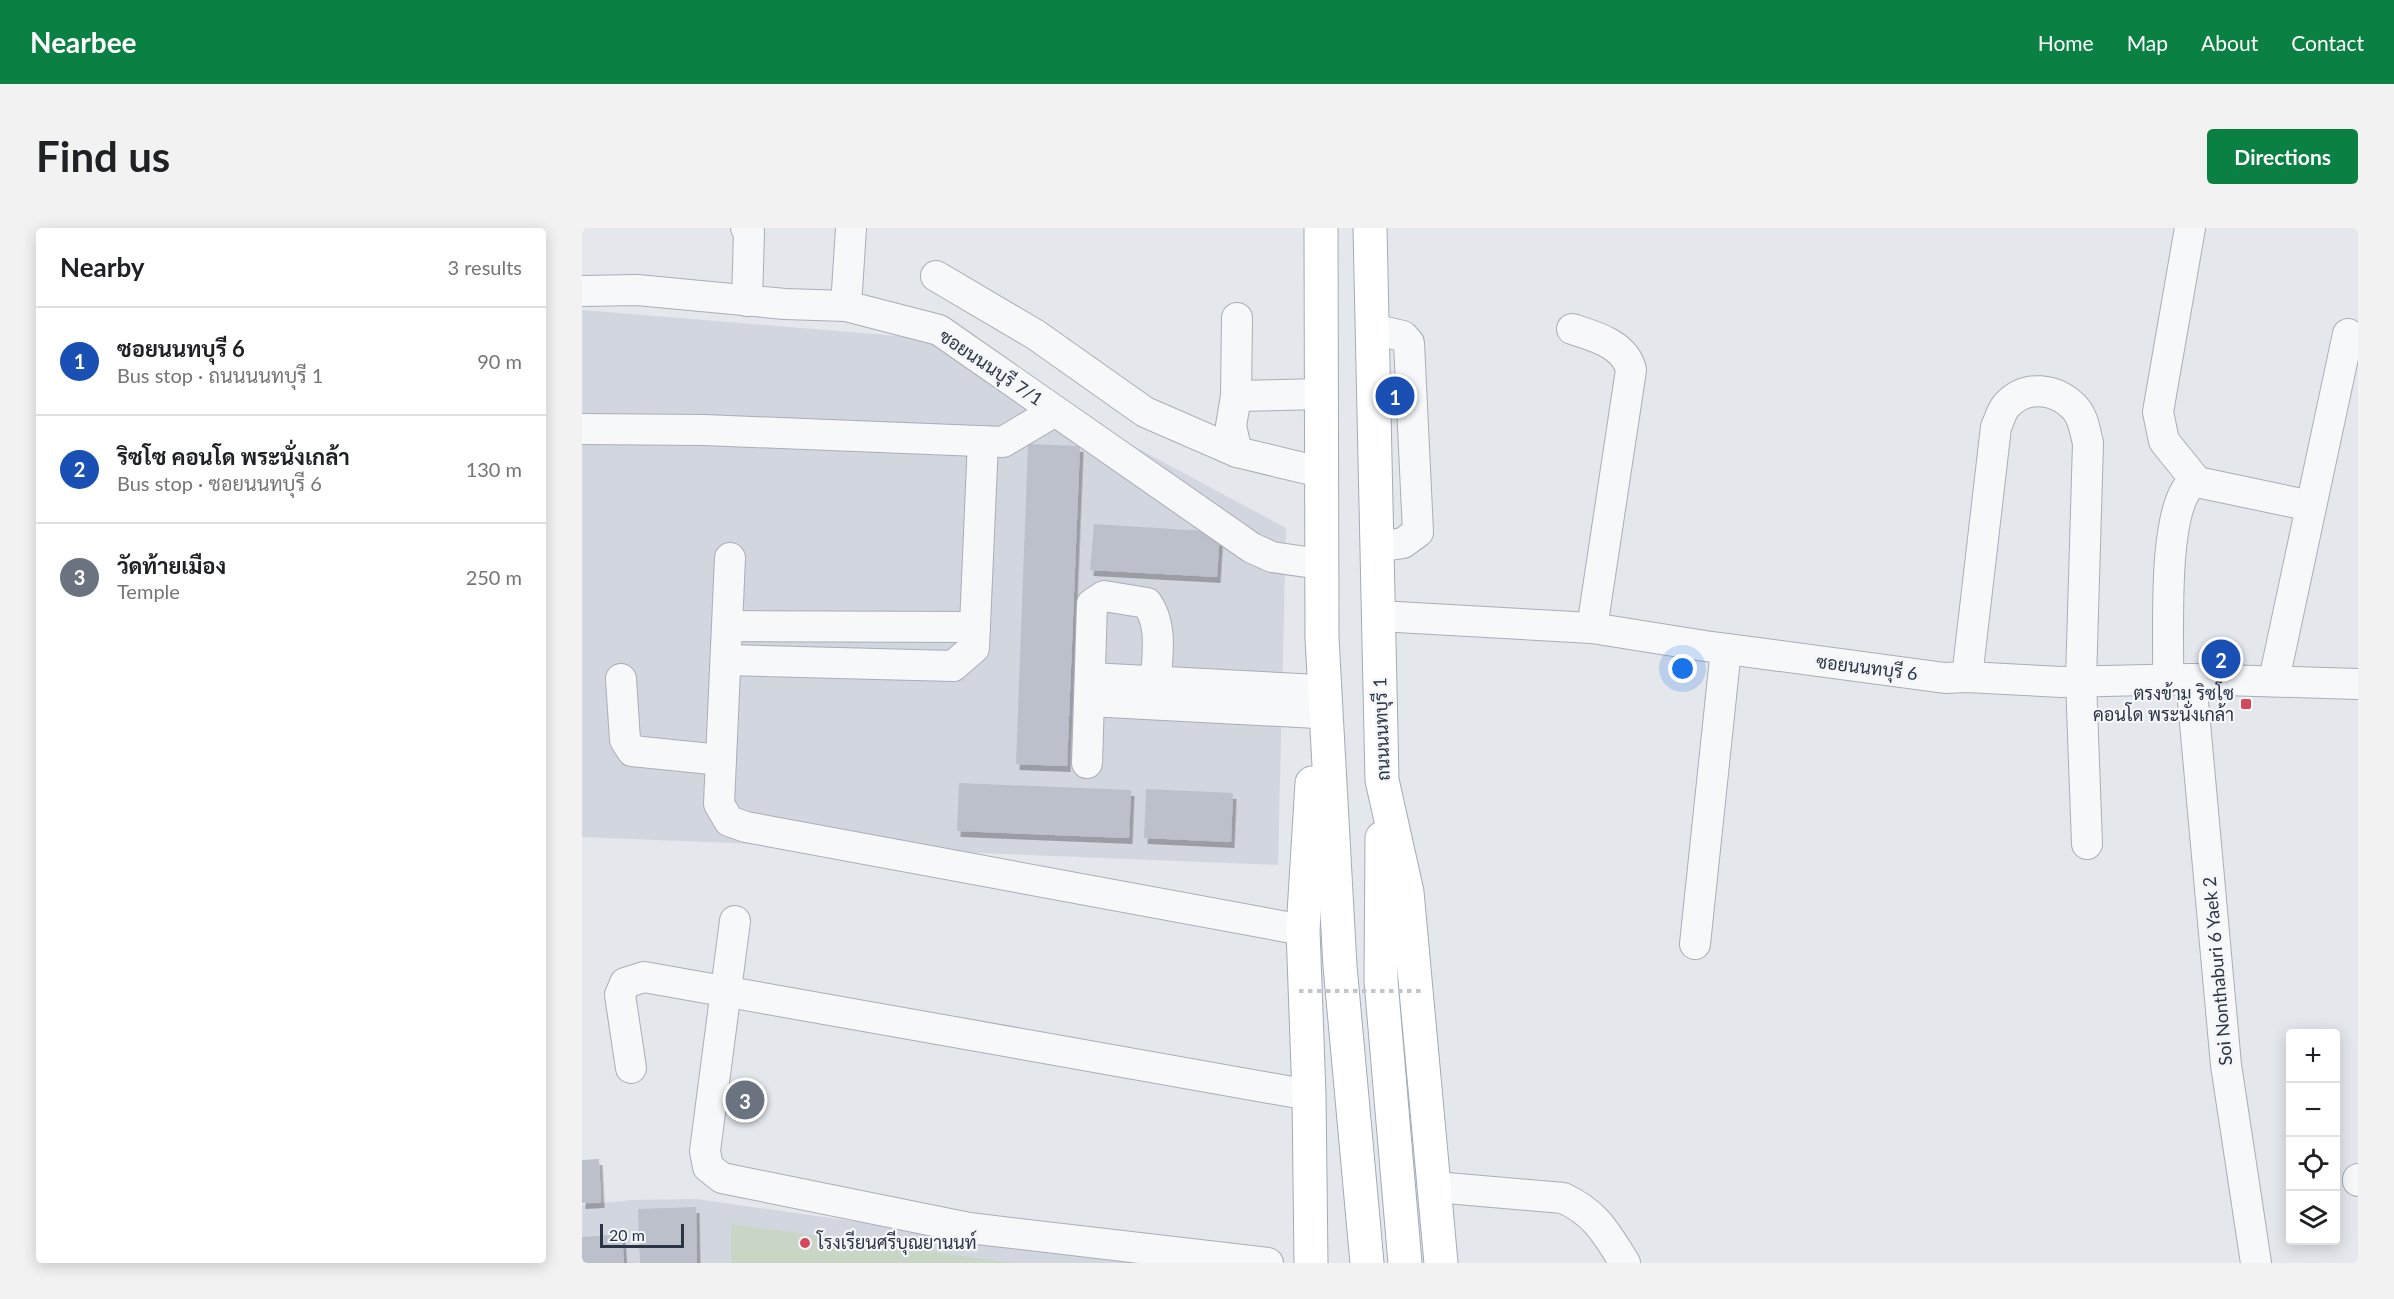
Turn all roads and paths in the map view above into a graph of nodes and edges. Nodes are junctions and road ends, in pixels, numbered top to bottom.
1 (746, 228) edge
2 (851, 228) edge
3 (1321, 228) edge
4 (1370, 228) edge
5 (2190, 228) edge
6 (936, 276) dead end
7 (582, 291) edge
8 (747, 301) junction
9 (846, 306) junction
10 (1237, 318) dead end
11 (1572, 328) dead end
12 (2348, 334) dead end
13 (1321, 394) junction
14 (1236, 396) junction
15 (1055, 411) junction
16 (582, 429) edge
17 (983, 441) junction
18 (1237, 452) junction
19 (1320, 472) junction
20 (2197, 482) junction
21 (2311, 506) junction
22 (730, 558) dead end
23 (1320, 564) junction
24 (1379, 616) junction
25 (728, 626) junction
26 (975, 627) junction
27 (1592, 628) junction
28 (1322, 638) junction
29 (1726, 649) junction
30 (726, 660) junction
31 (1967, 677) junction
32 (2179, 679) junction
33 (621, 680) dead end
34 (2081, 680) junction
35 (2274, 680) junction
36 (1156, 681) junction
37 (2358, 684) edge
38 (1089, 689) junction
39 (1317, 701) junction
40 (721, 760) junction
41 (1087, 764) dead end
42 (1383, 780) junction
43 (2087, 844) dead end
44 (735, 921) dead end
45 (1303, 930) junction
46 (1695, 944) dead end
47 (1299, 991) dead end
48 (1422, 991) dead end
49 (725, 993) junction
50 (631, 1068) dead end
51 (1309, 1095) junction
52 (1435, 1187) junction
53 (1365, 1257) edge
54 (1268, 1263) edge
55 (1311, 1263) edge
56 (1405, 1263) edge
57 (1440, 1263) edge
58 (1625, 1263) edge
59 (2256, 1263) edge

1 - 8 street
2 - 9 street
3 - 13 main road
4 - 24 main road, ถนนนนทบุรี 1
5 - 20 street
6 - 18 street
7 - 8 street, ซอยนนนบุรี 7/1
8 - 9 street, ซอยนนนบุรี 7/1
9 - 15 street, ซอยนนนบุรี 7/1
10 - 14 street
11 - 27 street
12 - 21 street
13 - 14 street
13 - 19 main road
14 - 18 street
15 - 17 street
15 - 23 street, ซอยนนนบุรี 7/1
16 - 17 street
17 - 26 street
18 - 19 street
19 - 23 main road
20 - 21 street
20 - 32 street, Soi Nonthaburi 6 Yaek 2
21 - 35 street
22 - 25 street
23 - 28 main road
24 - 27 street, ซอยนนทบุรี 6
24 - 42 main road, ถนนนนทบุรี 1
25 - 26 street
25 - 30 street
26 - 30 street
27 - 29 street, ซอยนนทบุรี 6
28 - 39 main road
28 - 53 main road
29 - 31 street, ซอยนนทบุรี 6
29 - 46 street
30 - 40 street
31 - 34 street, ซอยนนทบุรี 6
31 - 34 street
32 - 34 street, ซอยนนทบุรี 6
32 - 35 street, ซอยนนทบุรี 6
32 - 59 street, Soi Nonthaburi 6 Yaek 2
33 - 40 street
34 - 43 street
35 - 37 street, ซอยนนทบุรี 6
36 - 38 street
36 - 38 street
36 - 39 street
38 - 39 street
38 - 41 street
39 - 45 main road
40 - 45 street
42 - 52 main road, ถนนนนทบุรี 1
42 - 56 main road
44 - 49 street
45 - 51 main road
47 - 48 path, bridge
49 - 50 street
49 - 51 street
49 - 54 street
51 - 55 main road
52 - 57 main road, ถนนนนทบุรี 1
52 - 58 street

